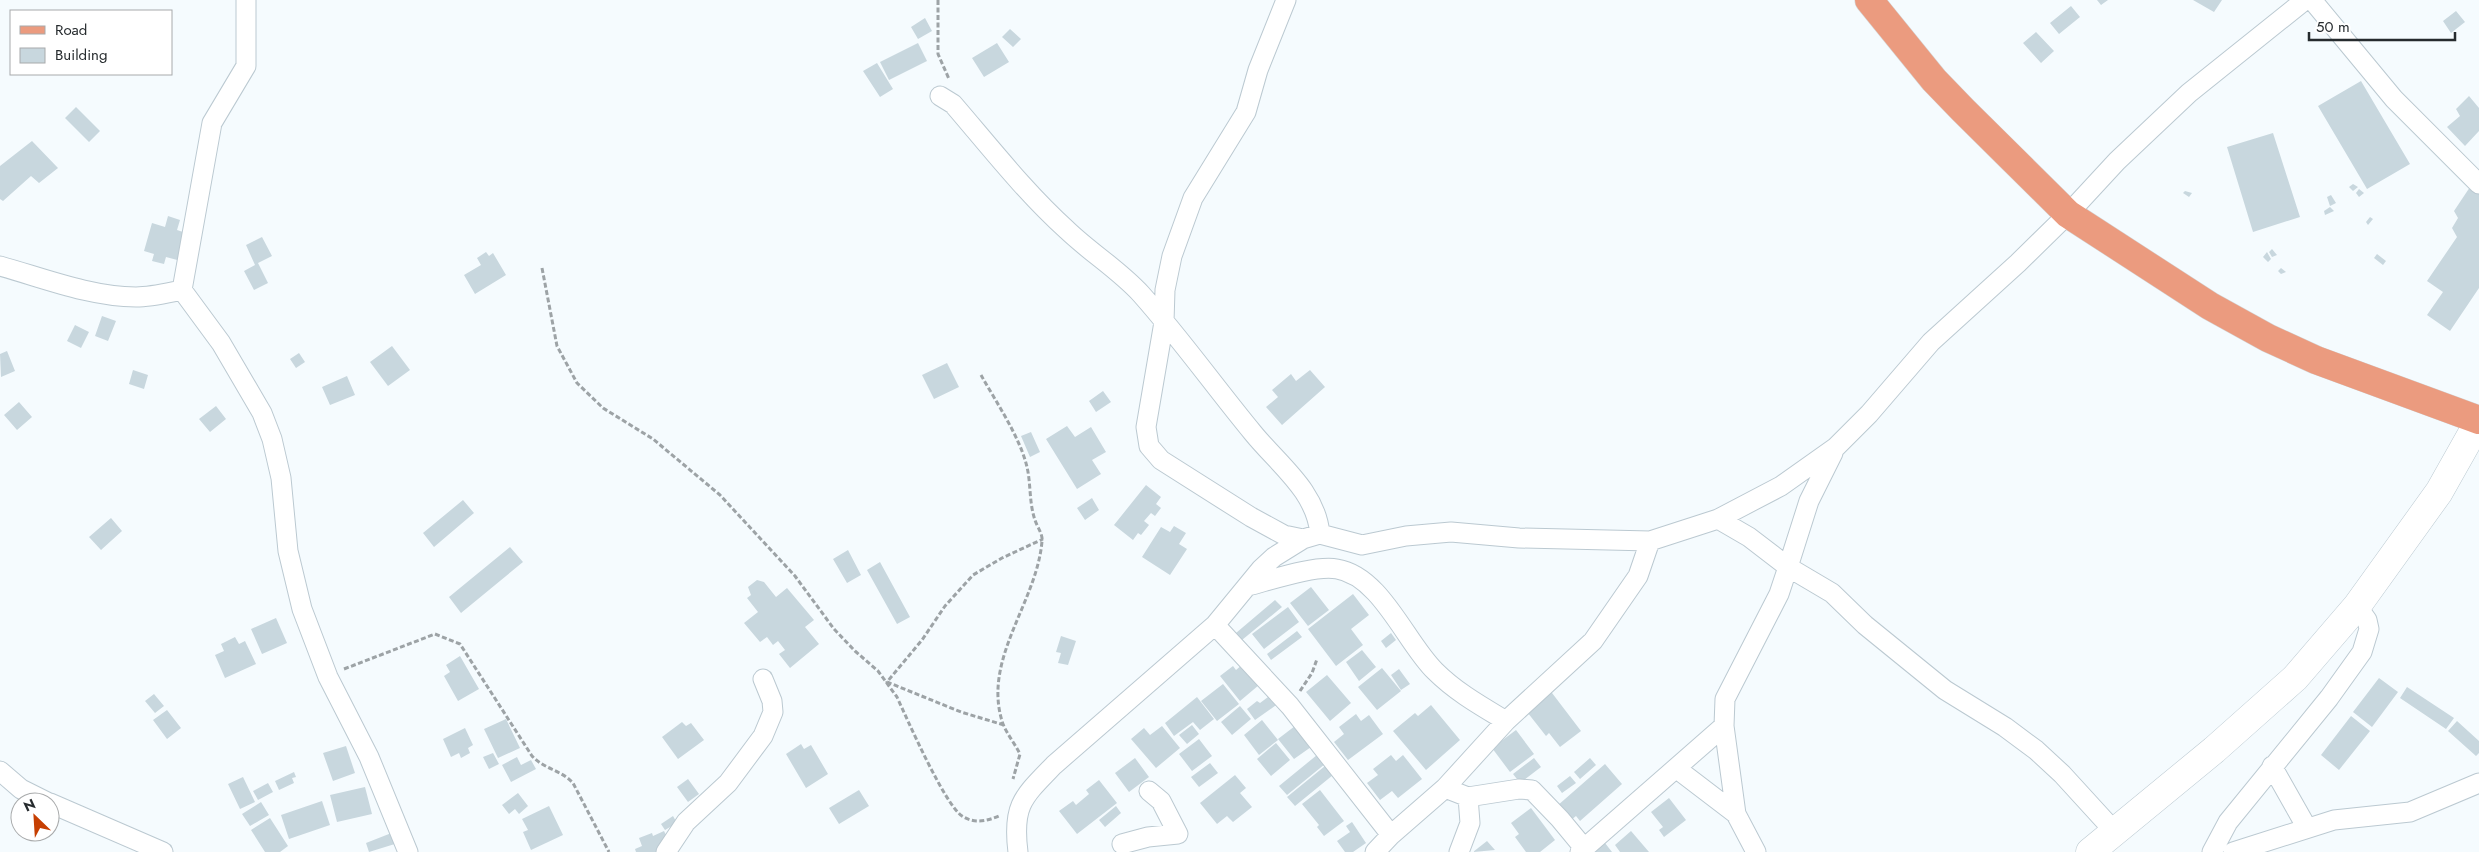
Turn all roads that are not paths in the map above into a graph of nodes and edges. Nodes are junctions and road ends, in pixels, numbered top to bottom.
1 (246, 0) edge
2 (1286, 0) edge
3 (1869, 0) edge
4 (2305, 0) edge
5 (2312, 0) edge
6 (945, 88) road end
7 (2479, 184) edge
8 (2068, 214) junction
9 (0, 266) edge
10 (182, 290) junction
11 (1164, 322) junction
12 (2479, 420) edge
13 (1836, 447) junction
14 (1718, 519) junction
15 (1312, 536) junction
16 (1650, 541) junction
17 (1788, 567) junction
18 (1248, 586) junction
19 (2357, 606) junction
20 (1215, 626) junction
21 (763, 679) dead end
22 (1506, 721) junction
23 (1724, 726) junction
24 (2272, 766) junction
25 (1677, 769) junction
26 (0, 771) edge
27 (2479, 784) edge
28 (1445, 788) junction
29 (1149, 791) dead end
30 (27, 792) edge
31 (1468, 797) junction
32 (60, 808) edge
33 (1736, 814) junction
34 (2307, 828) junction
35 (2115, 832) junction
36 (1391, 835) junction
37 (1122, 844) dead end
38 (1582, 850) edge
39 (670, 851) edge
40 (163, 852) edge
41 (408, 852) edge
42 (1018, 852) edge
43 (1375, 852) edge
44 (1458, 852) edge
45 (1756, 852) edge
46 (2090, 852) edge
47 (2212, 852) edge
48 (2233, 852) edge

1 - 10 street
2 - 11 street
3 - 8 main road
4 - 8 street
5 - 7 street
6 - 11 street
8 - 12 main road
8 - 13 street
9 - 10 street
10 - 41 street
11 - 15 street
11 - 15 street
12 - 19 street
13 - 14 street
13 - 17 street
14 - 16 street
14 - 17 street
15 - 16 street
15 - 18 street
16 - 22 street
17 - 23 street
17 - 35 street
18 - 20 street
18 - 22 street
19 - 24 street
19 - 35 street
20 - 36 street
20 - 42 street
21 - 39 street
22 - 28 street
23 - 25 street
23 - 33 street
24 - 34 street
24 - 47 street
25 - 33 street
25 - 38 street
26 - 30 street
27 - 34 street
28 - 31 street
28 - 36 street
29 - 37 street
31 - 38 street
31 - 44 street
32 - 40 street
33 - 45 street
34 - 48 street
35 - 46 street
36 - 43 street

